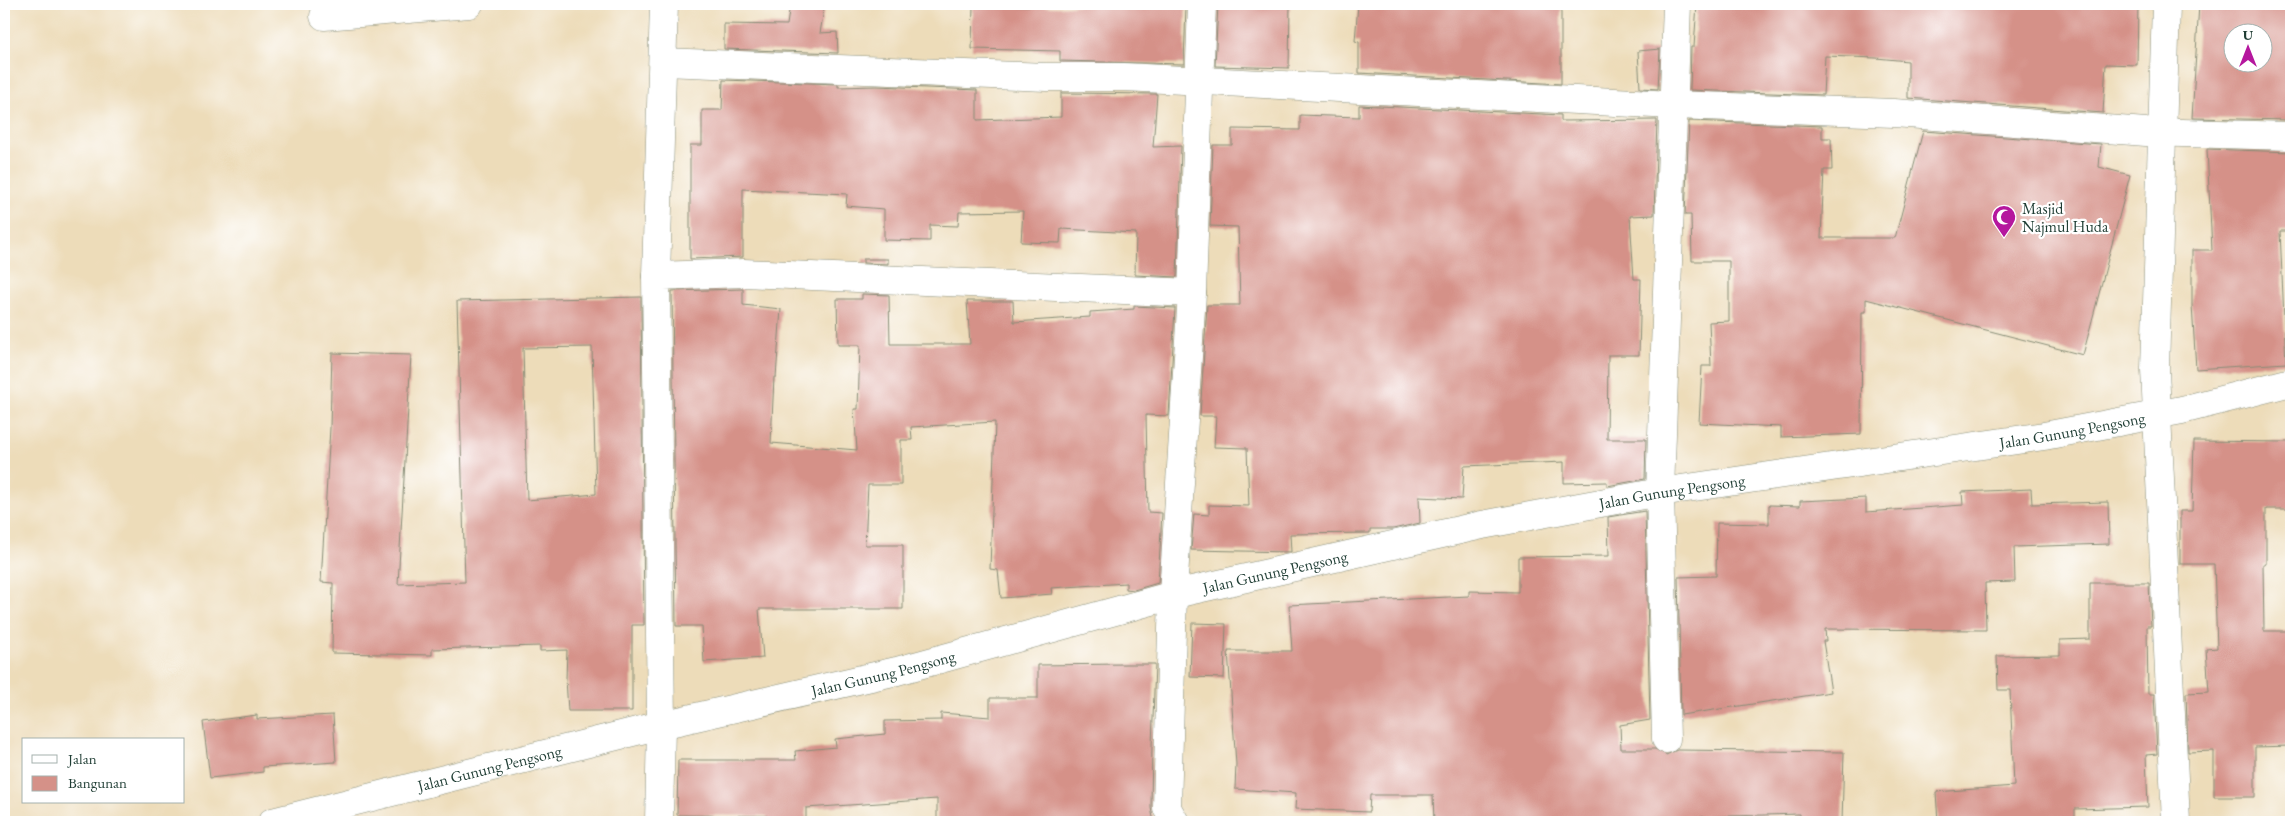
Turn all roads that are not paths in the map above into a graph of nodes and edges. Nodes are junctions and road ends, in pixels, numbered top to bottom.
1 (469, 4) edge
2 (664, 4) edge
3 (1202, 4) edge
4 (1677, 4) edge
5 (2166, 4) edge
6 (324, 16) dead end
7 (663, 62) junction
8 (1198, 82) junction
9 (1673, 105) junction
10 (2164, 132) junction
11 (2291, 136) edge
12 (656, 276) junction
13 (1192, 293) junction
14 (2291, 382) edge
15 (2156, 414) junction
16 (1660, 492) junction
17 (1173, 594) junction
18 (661, 725) junction
19 (1666, 739) dead end
20 (272, 822) edge
21 (659, 822) edge
22 (1175, 822) edge
23 (2176, 822) edge

1 - 6 street
2 - 7 street
3 - 8 street
4 - 9 street
5 - 10 street
7 - 8 street
7 - 12 street
8 - 9 street
8 - 13 street
9 - 10 street
9 - 16 street
10 - 11 street
10 - 15 street
12 - 13 street
12 - 18 street
13 - 17 street
14 - 15 street, Jalan Gunung Pengsong
15 - 16 street, Jalan Gunung Pengsong
15 - 23 street
16 - 17 street, Jalan Gunung Pengsong
16 - 19 street
17 - 18 street, Jalan Gunung Pengsong
17 - 22 street
18 - 20 street, Jalan Gunung Pengsong
18 - 21 street

